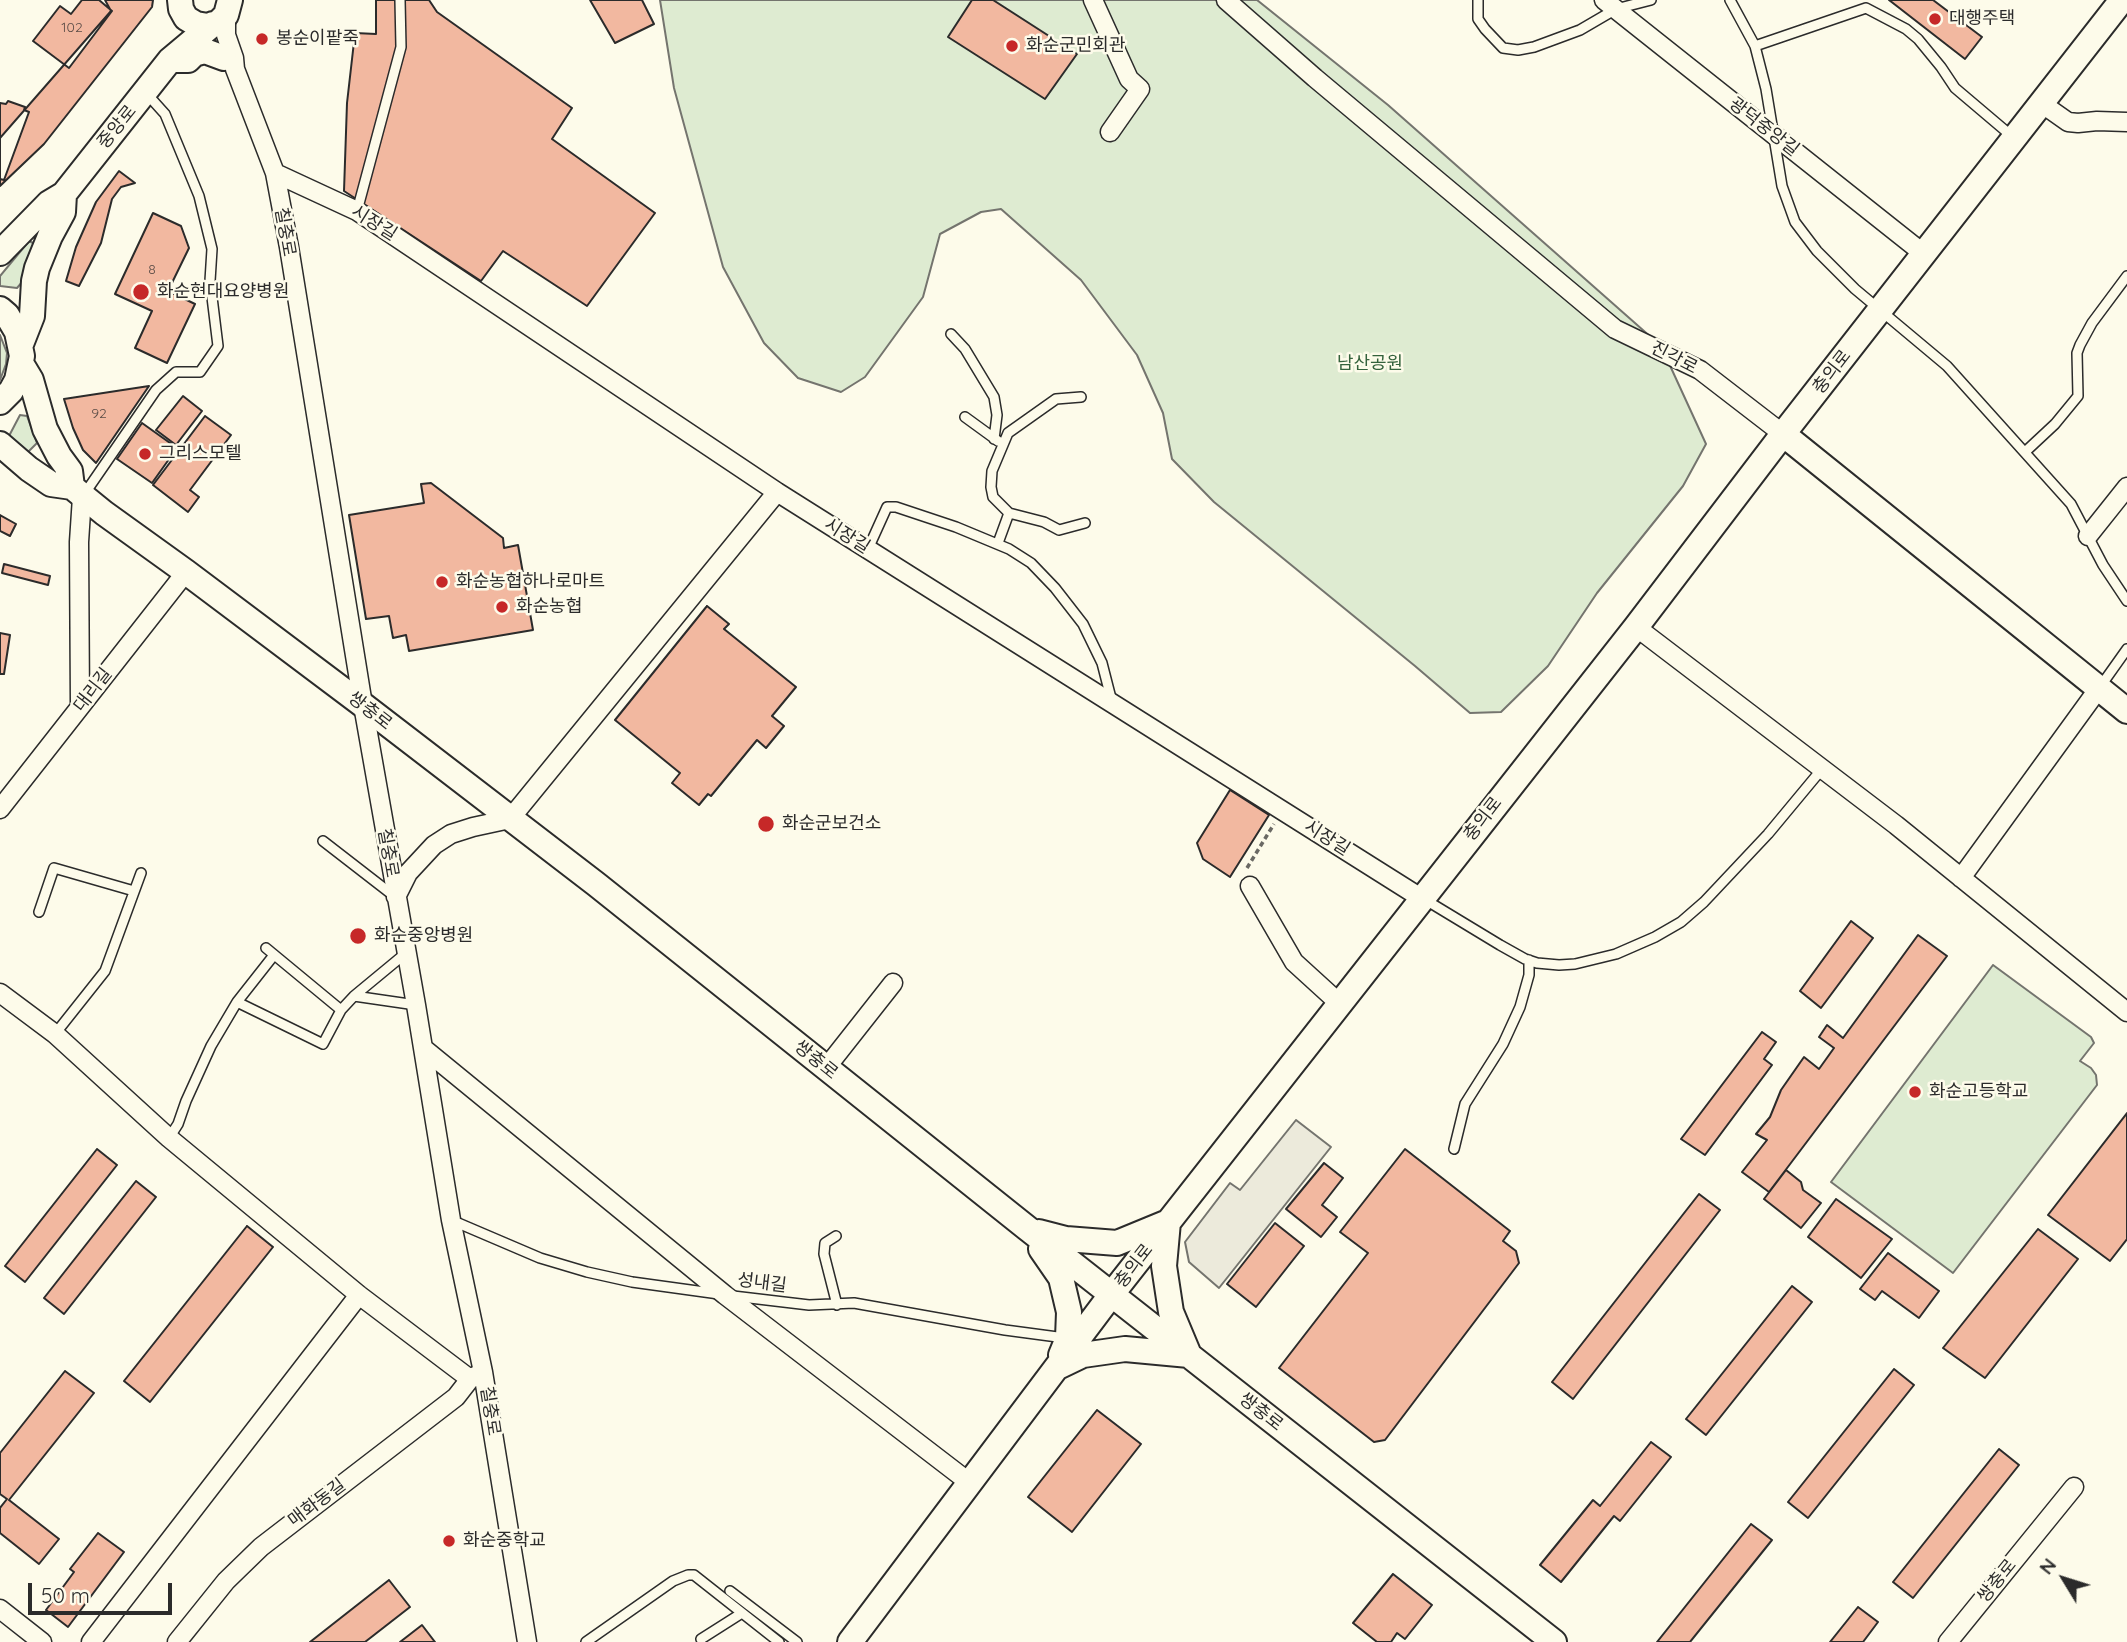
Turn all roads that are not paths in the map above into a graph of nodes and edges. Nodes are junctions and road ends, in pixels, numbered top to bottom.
1 (400, 0) edge
2 (1093, 0) edge
3 (1226, 0) edge
4 (1478, 0) edge
5 (1651, 0) edge
6 (1730, 0) edge
7 (2122, 0) edge
8 (1614, 3) edge
9 (1865, 4) edge
10 (211, 13) edge
11 (1755, 46) junction
12 (170, 60) junction
13 (230, 63) junction
14 (145, 92) junction
15 (2041, 103) junction
16 (2127, 122) edge
17 (1110, 132) dead end
18 (1773, 134) junction
19 (2014, 138) junction
20 (275, 173) junction
21 (64, 194) junction
22 (357, 211) junction
23 (0, 253) edge
24 (1924, 254) junction
25 (2127, 276) edge
26 (0, 309) edge
27 (1880, 310) junction
28 (32, 316) junction
29 (951, 334) dead end
30 (22, 354) junction
31 (1081, 397) dead end
32 (38, 399) junction
33 (0, 402) edge
34 (965, 417) dead end
35 (1783, 434) junction
36 (994, 439) junction
37 (0, 444) edge
38 (1003, 444) junction
39 (2025, 452) junction
40 (2127, 487) edge
41 (77, 492) junction
42 (777, 492) junction
43 (1009, 513) junction
44 (1085, 523) dead end
45 (2088, 536) junction
46 (998, 543) junction
47 (868, 549) junction
48 (186, 572) junction
49 (2127, 601) edge
50 (1636, 626) junction
51 (2127, 649) edge
52 (2099, 688) junction
53 (1112, 703) junction
54 (363, 705) junction
55 (80, 706) junction
56 (2127, 710) edge
57 (1822, 769) junction
58 (0, 809) edge
59 (510, 819) junction
60 (323, 841) dead end
61 (141, 873) dead end
62 (1961, 878) junction
63 (1250, 886) road end
64 (134, 891) junction
65 (396, 897) junction
66 (1421, 898) junction
67 (39, 912) dead end
68 (406, 953) junction
69 (1529, 960) junction
70 (893, 983) dead end
71 (0, 993) edge
72 (354, 996) junction
73 (237, 1002) junction
74 (1339, 1003) junction
75 (416, 1005) junction
76 (341, 1010) junction
77 (2127, 1012) edge
78 (55, 1034) junction
79 (423, 1048) junction
80 (827, 1068) junction
81 (169, 1138) junction
82 (1454, 1149) dead end
83 (451, 1220) junction
84 (1168, 1222) junction
85 (1027, 1228) junction
86 (836, 1236) dead end
87 (359, 1295) junction
88 (725, 1295) junction
89 (1111, 1295) junction
90 (837, 1304) junction
91 (1073, 1339) junction
92 (1189, 1355) junction
93 (1056, 1369) junction
94 (476, 1376) junction
95 (970, 1483) junction
96 (2074, 1487) dead end
97 (730, 1591) dead end
98 (0, 1609) edge
99 (742, 1613) junction
100 (701, 1639) dead end
101 (42, 1642) edge
102 (91, 1642) edge
103 (177, 1642) edge
104 (527, 1642) edge
105 (586, 1642) edge
106 (779, 1642) edge
107 (797, 1642) edge
108 (850, 1642) edge
109 (1554, 1642) edge
110 (1948, 1642) edge

1 - 22 lane
2 - 17 street
3 - 35 street, 진각로
4 - 8 lane
5 - 8 lane
6 - 11 lane
7 - 15 street, 충의로
8 - 18 street, 광덕중앙길
9 - 11 lane
9 - 19 lane
10 - 12 street
10 - 13 street
10 - 13 street
11 - 18 lane
12 - 13 street
12 - 14 street, 중앙로
13 - 20 street, 칠충로
14 - 21 street, 중앙로
14 - 41 lane
15 - 16 street
15 - 19 street, 충의로
18 - 24 street, 광덕중앙길
18 - 27 lane
19 - 24 street, 충의로
20 - 22 street, 시장길
20 - 54 street, 칠충로
21 - 23 street
21 - 28 street
22 - 42 street, 시장길
24 - 27 street, 충의로
25 - 39 lane
26 - 30 street
27 - 35 street, 충의로
27 - 39 lane
28 - 30 street
28 - 32 street
29 - 36 lane
30 - 32 street
30 - 33 street
31 - 38 lane
32 - 41 street
34 - 36 lane
35 - 50 street, 충의로
35 - 52 street, 진각로
36 - 38 lane
37 - 41 street, 쌍충로
38 - 43 lane
39 - 45 lane
40 - 45 street
41 - 48 street, 쌍충로
41 - 55 street
42 - 47 street, 시장길
42 - 59 street
43 - 44 lane
43 - 46 lane
45 - 49 lane
46 - 47 lane
46 - 53 lane
47 - 53 street, 시장길
48 - 54 street, 쌍충로
48 - 55 street, 대리길
50 - 57 street
50 - 66 street, 충의로
51 - 52 lane
52 - 56 street, 진각로
52 - 62 street
53 - 66 street, 시장길
54 - 59 street, 쌍충로
54 - 65 street, 칠충로
55 - 58 street, 대리길
57 - 62 street
57 - 69 lane
59 - 65 street
59 - 80 street, 쌍충로
60 - 65 lane
61 - 64 lane
62 - 77 street
63 - 74 street
64 - 67 lane
64 - 78 lane
65 - 68 street, 칠충로
66 - 69 lane
66 - 74 street, 충의로
68 - 72 lane
68 - 75 street, 칠충로
69 - 82 lane
70 - 80 street
71 - 78 street
72 - 75 lane
72 - 76 lane
73 - 76 lane
73 - 76 lane
73 - 81 lane
74 - 84 street, 충의로
75 - 79 street, 칠충로
78 - 81 street
79 - 83 street, 칠충로
79 - 88 street
80 - 85 street, 쌍충로
81 - 87 street
83 - 88 lane, 성내길
83 - 94 street, 칠충로
84 - 85 street
84 - 89 street, 충의로
84 - 92 street
85 - 89 street, 쌍충로
85 - 91 street
86 - 90 lane
87 - 94 street
87 - 102 street
88 - 90 lane, 성내길
88 - 95 street
89 - 91 street, 충의로
89 - 92 street, 쌍충로
90 - 91 lane, 성내길
91 - 93 street, 충의로
92 - 93 street
92 - 109 street, 쌍충로
93 - 95 street, 충의로
94 - 103 street, 매화동길
94 - 104 street, 칠충로
95 - 108 street, 충의로
96 - 110 street, 쌍충로
97 - 107 lane
98 - 101 street
99 - 100 lane
99 - 105 lane
99 - 106 lane

